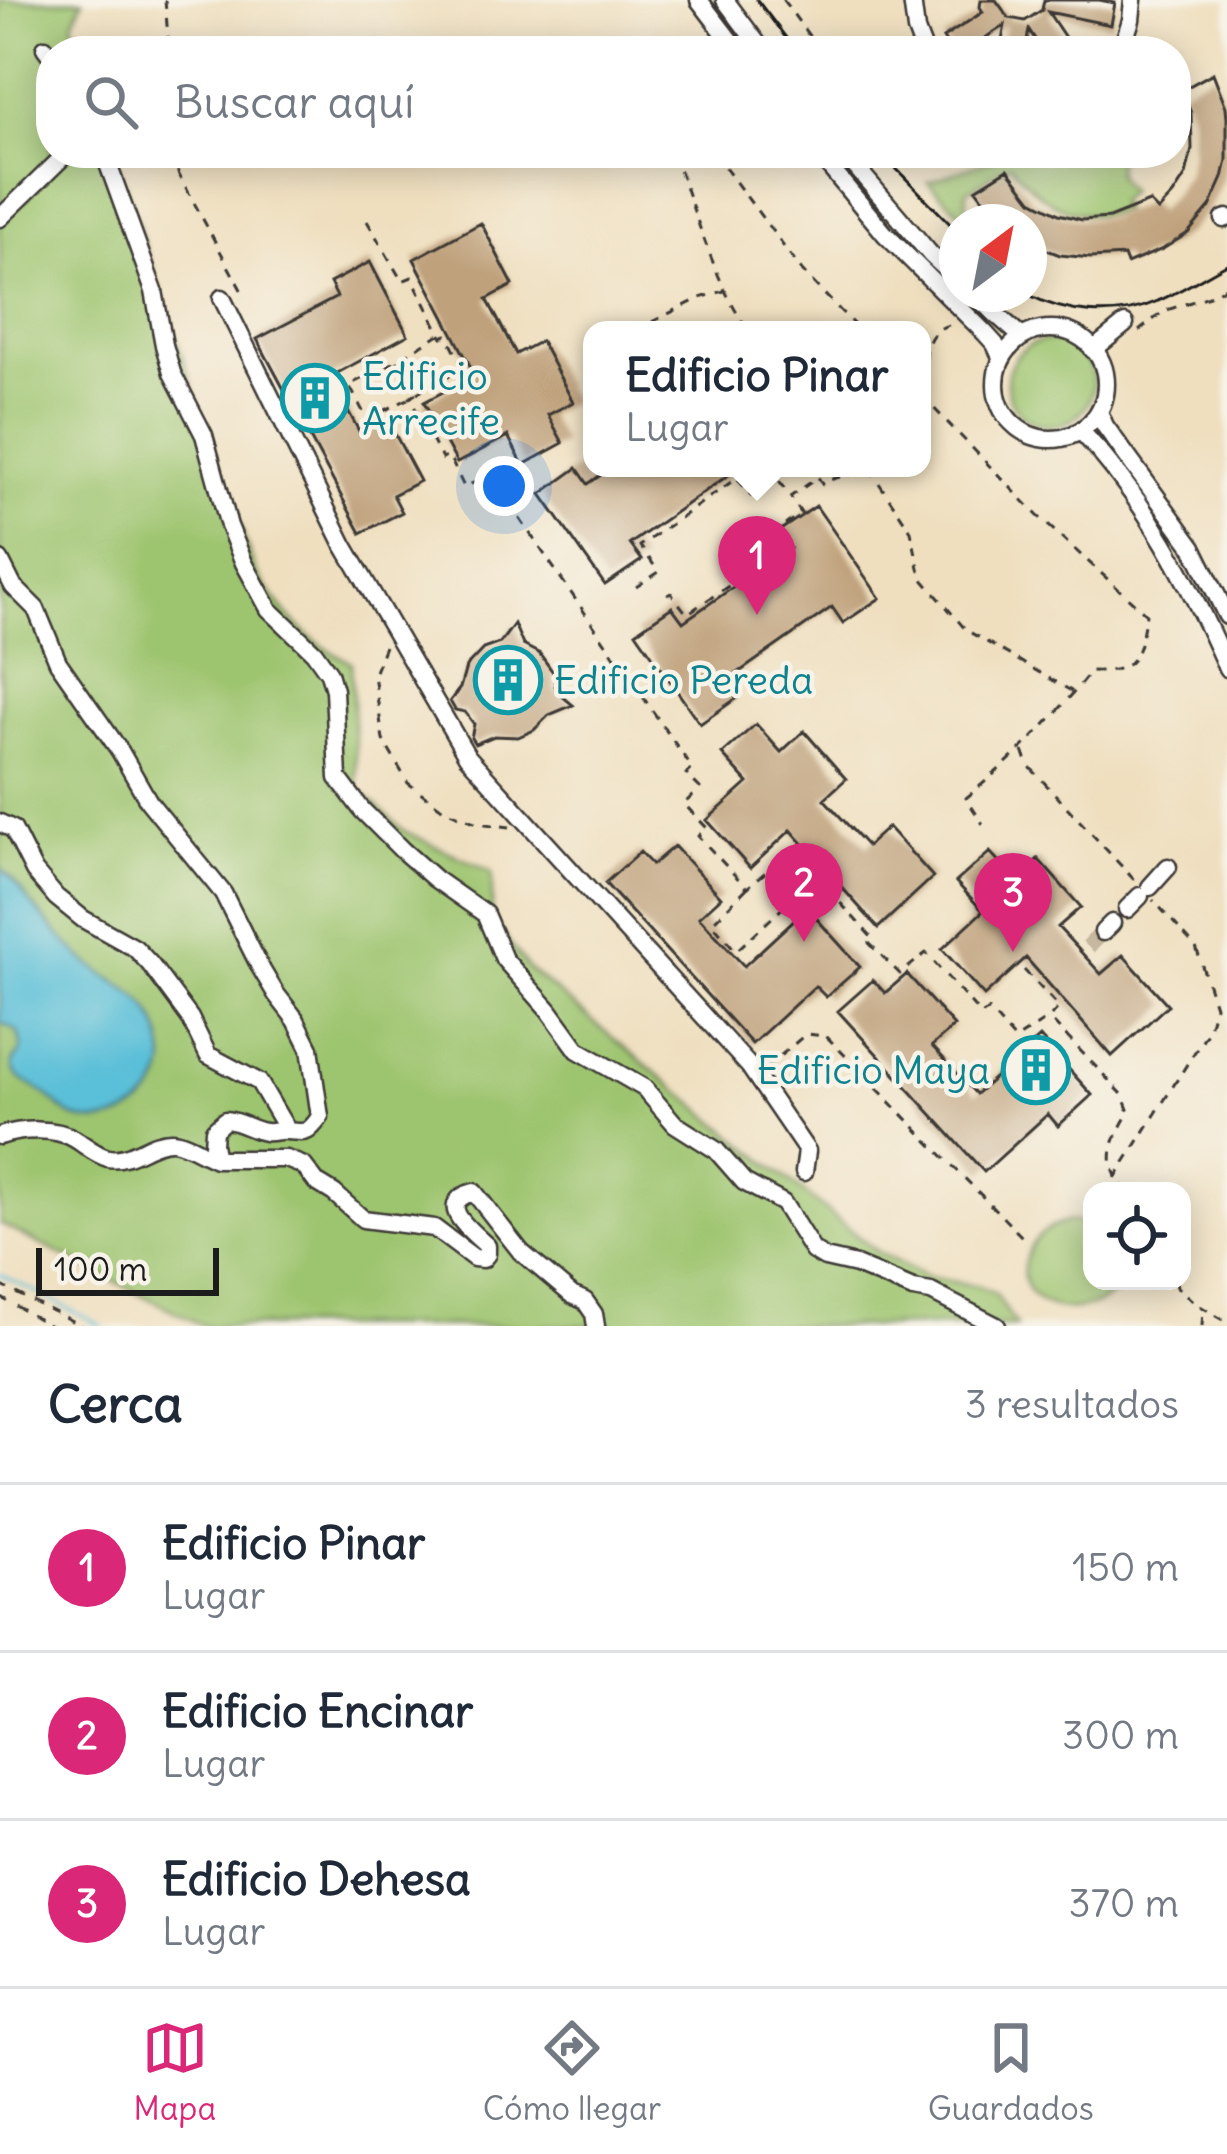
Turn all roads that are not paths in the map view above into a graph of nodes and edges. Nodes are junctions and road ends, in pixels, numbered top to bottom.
1 (699, 0) edge
2 (725, 0) edge
3 (912, 0) edge
4 (1133, 0) edge
5 (727, 36) edge
6 (753, 36) edge
7 (918, 36) edge
8 (1125, 36) edge
9 (52, 168) edge
10 (109, 168) edge
11 (830, 168) edge
12 (857, 168) edge
13 (0, 218) edge
14 (939, 262) edge
15 (222, 298) dead end
16 (994, 312) edge
17 (1125, 324) road end
18 (1022, 337) junction
19 (1093, 350) junction
20 (1002, 359) junction
21 (1099, 412) junction
22 (1081, 431) junction
23 (0, 560) edge
24 (1227, 616) edge
25 (1227, 668) edge
26 (0, 823) edge
27 (1168, 867) dead end
28 (1139, 897) dead end
29 (287, 1130) junction
30 (0, 1136) edge
31 (216, 1159) junction
32 (804, 1172) dead end
33 (596, 1326) edge
34 (997, 1326) edge

1 - 5 street
2 - 6 street
3 - 7 street
4 - 8 street
9 - 13 street
10 - 34 street
11 - 20 street
12 - 14 street
15 - 32 street
16 - 18 street
17 - 19 street
18 - 19 street
18 - 20 street
19 - 21 street
20 - 22 street
21 - 22 street
21 - 24 street
22 - 25 street
23 - 29 street
26 - 29 street
27 - 28 street
29 - 31 street
30 - 31 street
31 - 33 street

